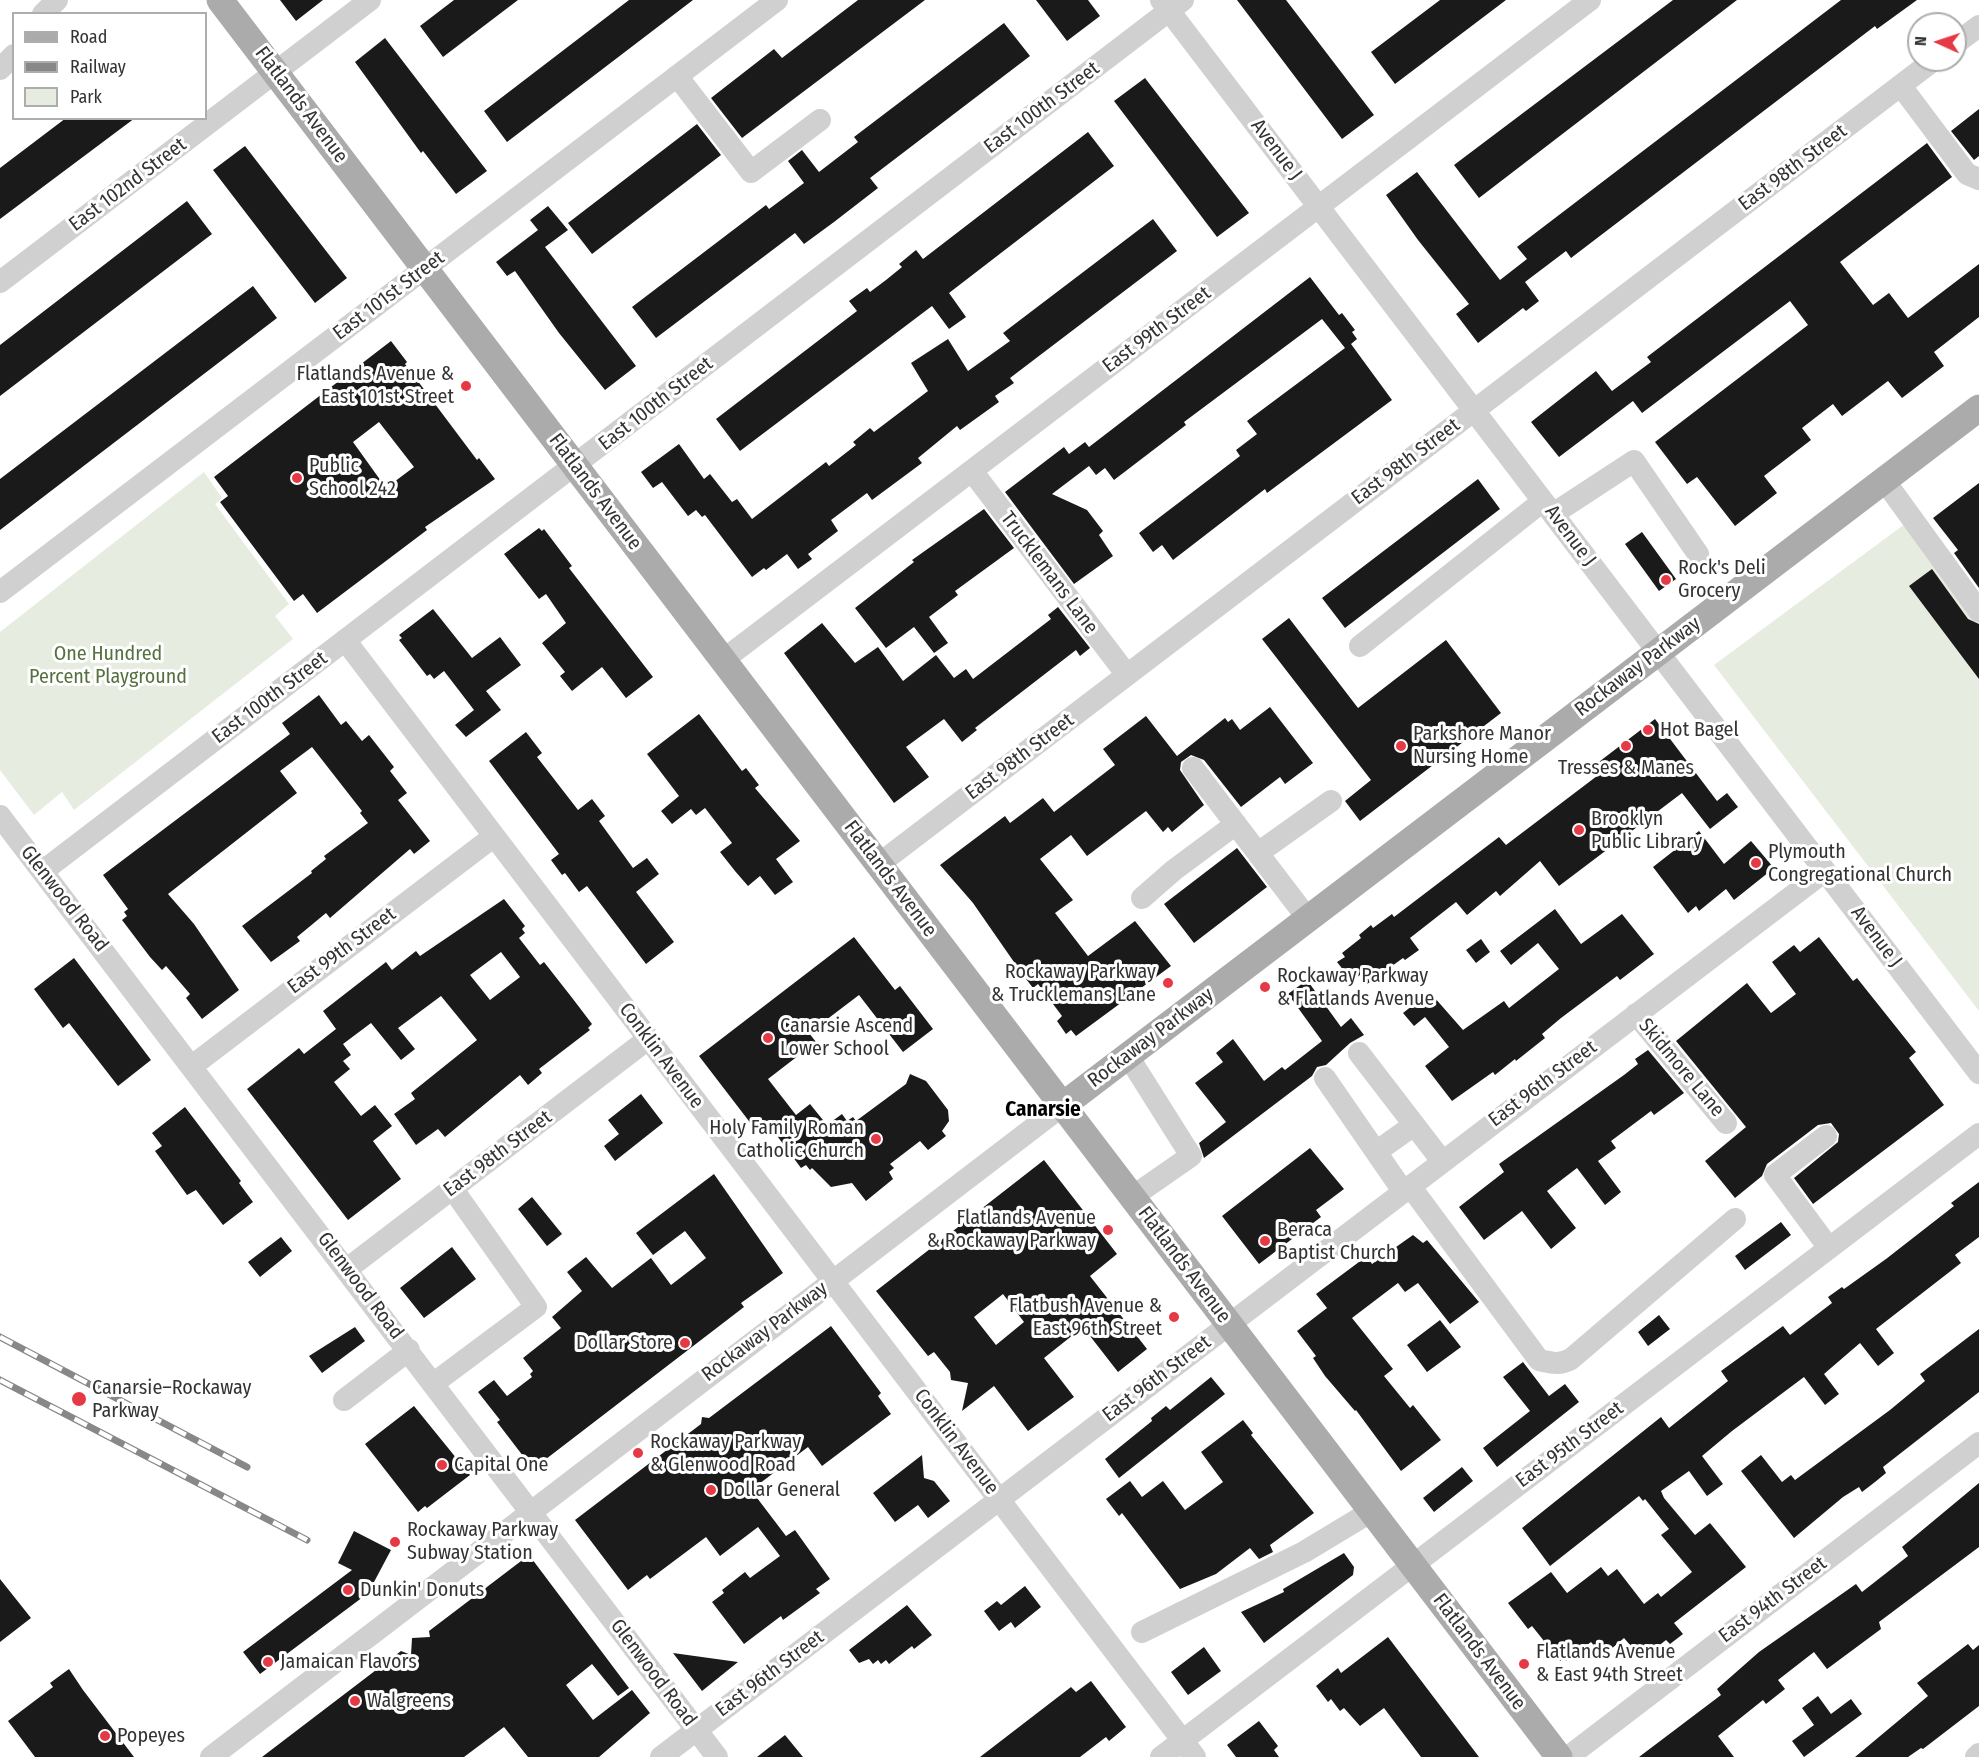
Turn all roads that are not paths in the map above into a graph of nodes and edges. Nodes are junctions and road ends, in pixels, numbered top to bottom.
1 (57, 0) edge
2 (220, 0) edge
3 (370, 0) edge
4 (777, 0) edge
5 (1590, 0) edge
6 (1171, 3) edge
7 (45, 12) edge
8 (12, 58) edge
9 (0, 69) edge
10 (275, 72) junction
11 (1919, 72) edge
12 (677, 76) junction
13 (1901, 86) junction
14 (820, 120) dead end
15 (1979, 180) edge
16 (1319, 207) junction
17 (425, 268) junction
18 (0, 282) edge
19 (1979, 408) edge
20 (1474, 410) junction
21 (575, 466) junction
22 (972, 471) junction
23 (1884, 480) junction
24 (1548, 507) junction
25 (1698, 554) dead end
26 (0, 592) edge
27 (1979, 611) edge
28 (345, 640) junction
29 (1360, 646) dead end
30 (1659, 652) junction
31 (723, 660) junction
32 (1126, 675) junction
33 (1193, 768) dead end
34 (1330, 801) dead end
35 (0, 816) edge
36 (1236, 824) junction
37 (493, 837) junction
38 (1258, 853) junction
39 (879, 864) junction
40 (1825, 870) junction
41 (42, 871) junction
42 (1142, 898) dead end
43 (1308, 919) junction
44 (1635, 1014) junction
45 (648, 1039) junction
46 (1359, 1053) dead end
47 (1128, 1056) junction
48 (192, 1066) junction
49 (1979, 1073) edge
50 (1325, 1078) dead end
51 (1062, 1106) junction
52 (1726, 1123) dead end
53 (1414, 1125) junction
54 (1979, 1134) edge
55 (1826, 1136) dead end
56 (1376, 1152) junction
57 (1442, 1161) junction
58 (452, 1188) junction
59 (1406, 1189) junction
60 (1132, 1197) junction
61 (1735, 1219) dead end
62 (1829, 1248) junction
63 (347, 1269) junction
64 (833, 1281) junction
65 (1229, 1324) junction
66 (409, 1350) junction
67 (434, 1383) junction
68 (344, 1400) dead end
69 (1979, 1443) edge
70 (999, 1499) junction
71 (531, 1510) junction
72 (1372, 1511) junction
73 (1413, 1565) junction
74 (1142, 1632) dead end
75 (696, 1730) junction
76 (1189, 1749) edge
77 (211, 1757) edge
78 (661, 1757) edge
79 (717, 1757) edge
80 (1161, 1757) edge
81 (1559, 1757) edge
82 (1568, 1757) edge

1 - 7 street
2 - 10 main road, Flatlands Avenue
3 - 10 street, East 102nd Street
4 - 12 street, East 101st Street
5 - 16 street, East 99th Street
6 - 16 street, Avenue J
6 - 21 street, East 100th Street
8 - 9 street
10 - 17 main road, Flatlands Avenue
10 - 18 street, East 102nd Street
11 - 13 street, East 98th Street
12 - 14 street
12 - 17 street, East 101st Street
13 - 15 street
13 - 20 street, East 98th Street
16 - 20 street, Avenue J
16 - 22 street, East 99th Street
17 - 21 main road, Flatlands Avenue
17 - 26 street, East 101st Street
19 - 23 main road, Rockaway Parkway
20 - 24 street, Avenue J
20 - 32 street, East 98th Street
21 - 28 street, East 100th Street
21 - 31 main road, Flatlands Avenue
22 - 31 street, East 99th Street
22 - 32 street, Trucklemans Lane
23 - 27 street
23 - 30 main road, Rockaway Parkway
24 - 25 street
24 - 29 street
24 - 30 street, Avenue J
28 - 37 street, Conklin Avenue
28 - 41 street, East 100th Street
30 - 40 street, Avenue J
30 - 43 main road, Rockaway Parkway
31 - 39 main road, Flatlands Avenue
32 - 39 street, East 98th Street
33 - 36 street
34 - 38 street
35 - 41 street, Glenwood Road
36 - 38 street
36 - 42 street
37 - 45 street, Conklin Avenue
37 - 48 street, East 99th Street
38 - 43 street
39 - 51 main road, Flatlands Avenue
40 - 44 street, East 96th Street
40 - 49 street, Avenue J
41 - 48 street, Glenwood Road
43 - 47 main road, Rockaway Parkway
44 - 52 street, Skidmore Lane
44 - 57 street, East 96th Street
45 - 58 street, East 98th Street
45 - 64 street, Conklin Avenue
46 - 53 street
47 - 51 main road, Rockaway Parkway
47 - 60 street
48 - 63 street, Glenwood Road
50 - 56 street
51 - 60 main road, Flatlands Avenue
51 - 64 street, Rockaway Parkway
53 - 56 street
53 - 57 street
54 - 62 street, East 95th Street
55 - 62 street
56 - 59 street
57 - 59 street, East 96th Street
58 - 63 street, East 98th Street
58 - 67 street
59 - 61 street
59 - 65 street, East 96th Street
60 - 65 main road, Flatlands Avenue
62 - 73 street, East 95th Street
63 - 66 street, Glenwood Road
64 - 70 street, Conklin Avenue
64 - 71 street, Rockaway Parkway
65 - 70 street, East 96th Street
65 - 72 main road, Flatlands Avenue
66 - 67 street, Glenwood Road
66 - 68 street
67 - 71 street, Glenwood Road
69 - 82 street, East 94th Street
70 - 75 street, East 96th Street
70 - 76 street, Conklin Avenue
71 - 75 street, Glenwood Road
71 - 77 street, Rockaway Parkway
72 - 73 main road, Flatlands Avenue
72 - 74 street
73 - 76 street, East 95th Street
73 - 81 main road, Flatlands Avenue
75 - 78 street, East 96th Street
75 - 79 street, Glenwood Road
76 - 80 street, East 95th Street

